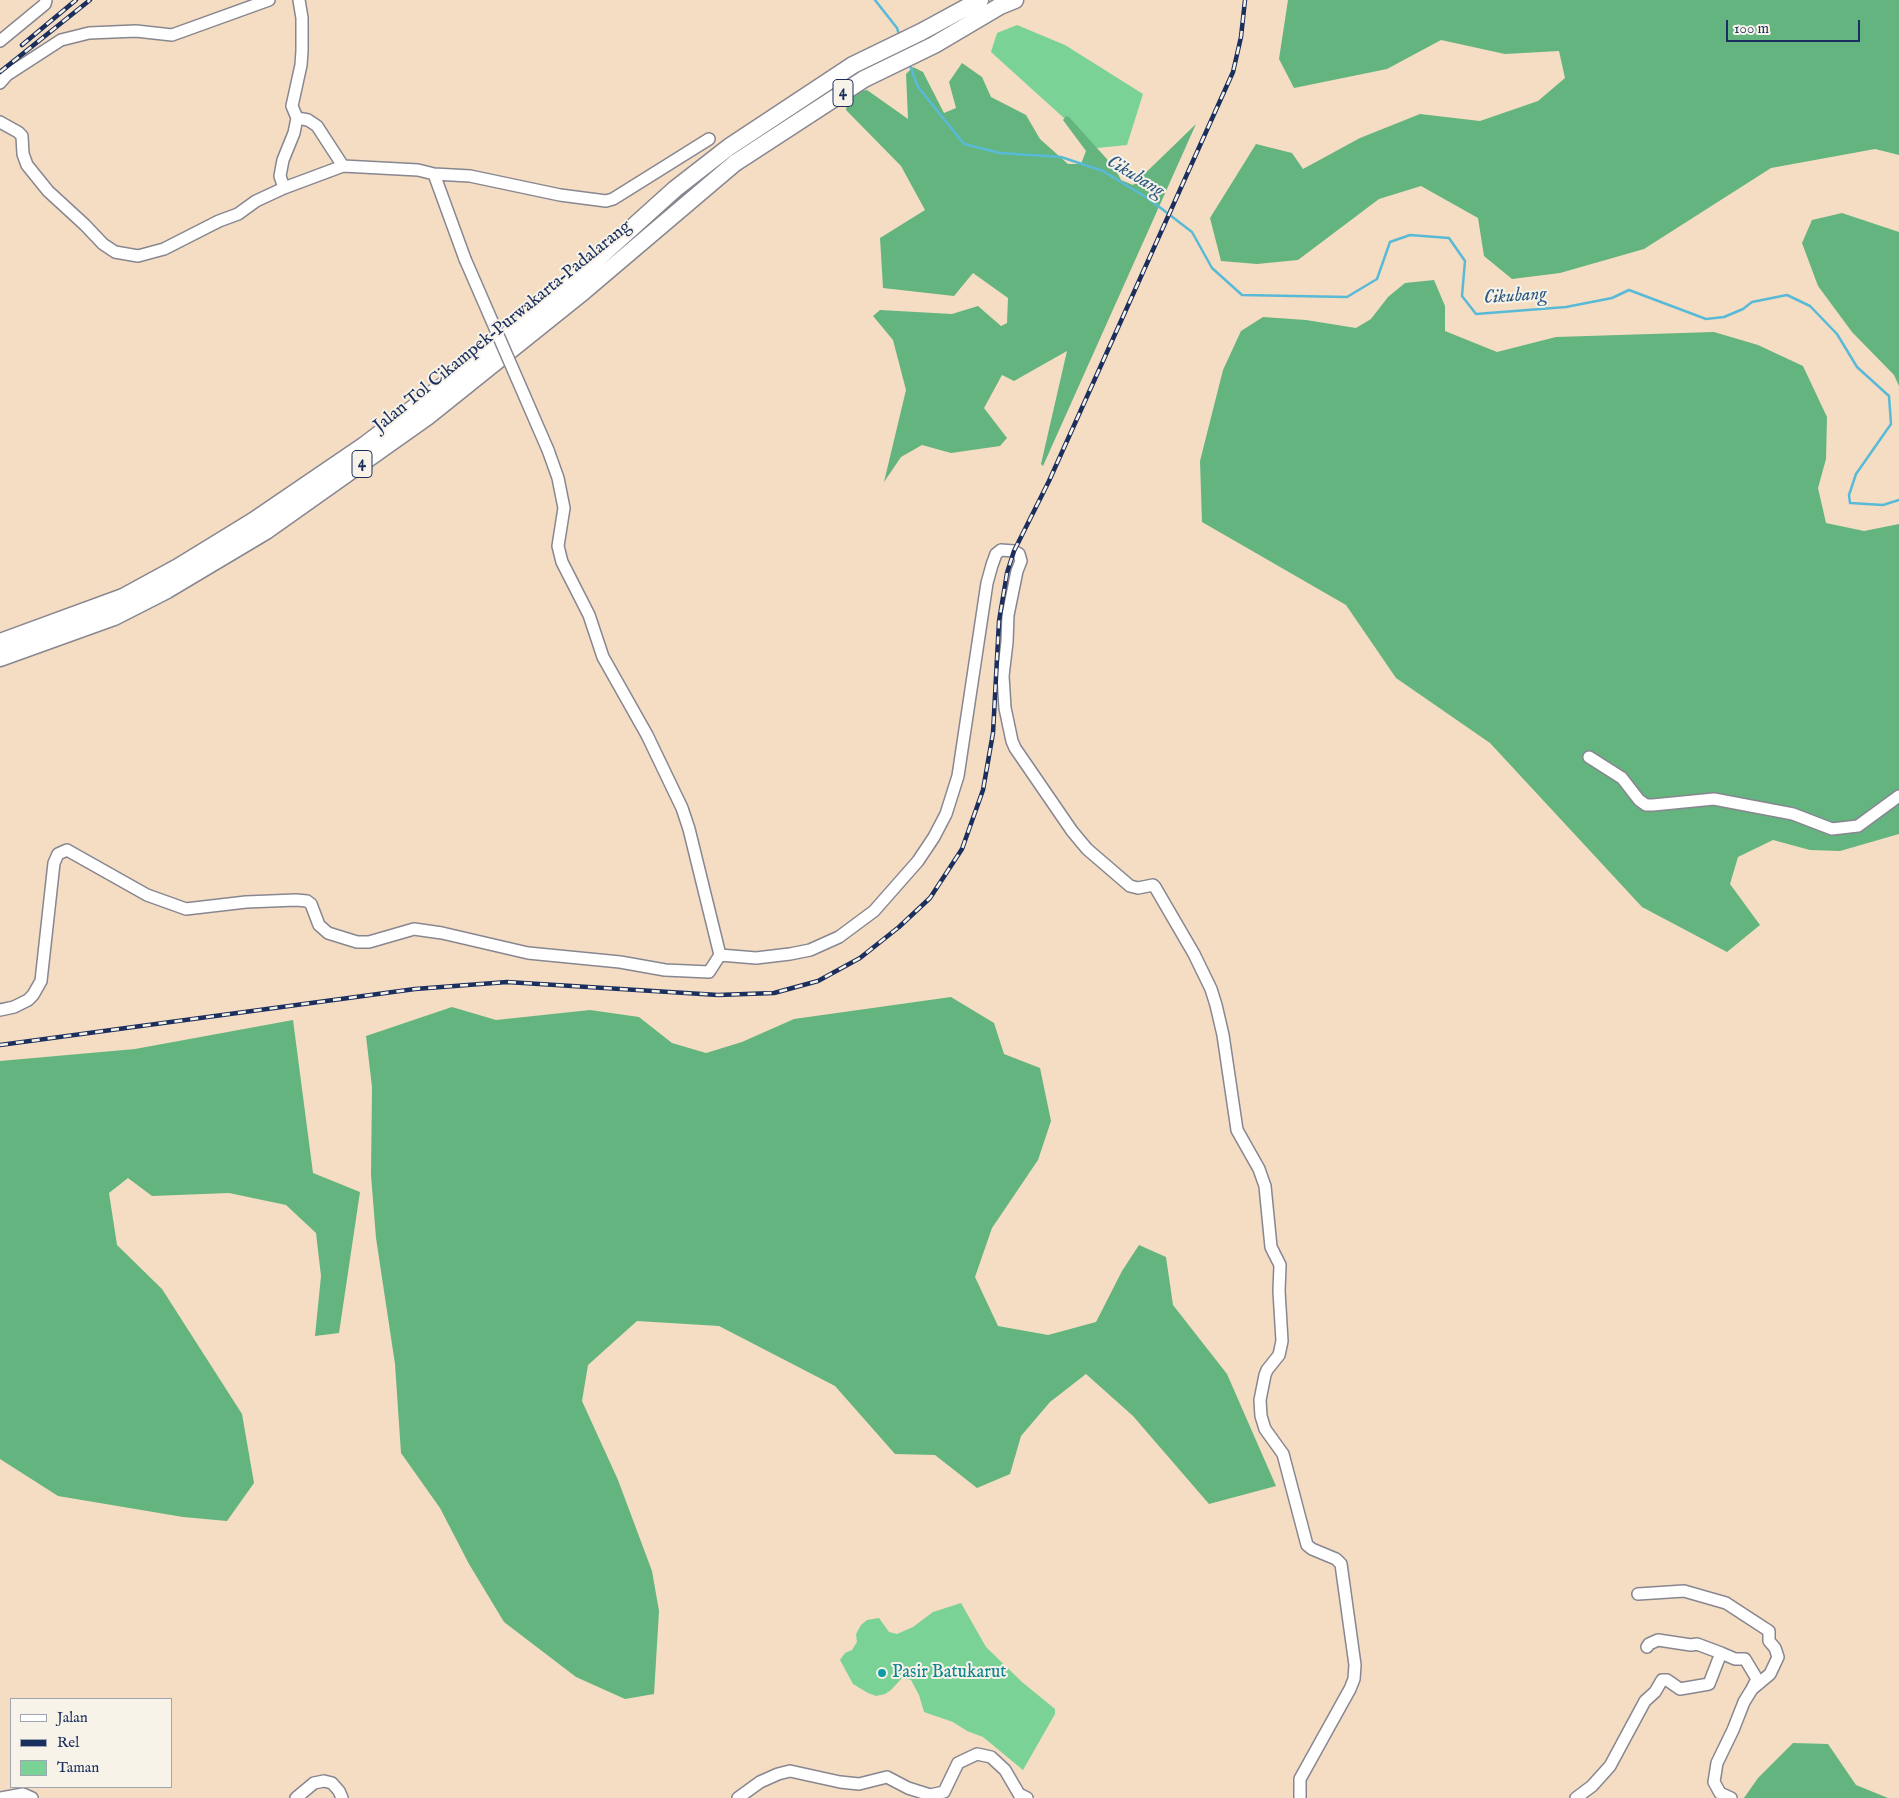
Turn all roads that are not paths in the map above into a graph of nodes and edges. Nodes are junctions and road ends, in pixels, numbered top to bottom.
1 (46, 0) edge
2 (269, 0) edge
3 (299, 0) edge
4 (980, 0) edge
5 (1015, 0) edge
6 (0, 42) edge
7 (0, 83) edge
8 (297, 118) junction
9 (0, 122) edge
10 (709, 139) dead end
11 (343, 166) junction
12 (434, 174) junction
13 (284, 188) junction
14 (0, 642) edge
15 (0, 658) edge
16 (1589, 757) dead end
17 (1899, 796) edge
18 (720, 955) junction
19 (0, 1010) edge
20 (1638, 1594) dead end
21 (1647, 1647) dead end
22 (1721, 1653) junction
23 (1752, 1689) junction
24 (0, 1798) edge
25 (32, 1798) edge
26 (296, 1798) edge
27 (342, 1798) edge
28 (738, 1798) edge
29 (1027, 1798) edge
30 (1300, 1798) edge
31 (1576, 1798) edge
32 (1731, 1798) edge

1 - 6 street
2 - 7 street
3 - 8 street
4 - 14 highway, Jalan Tol Cikampek–Purwakarta–Padalarang / 4
5 - 15 highway, Jalan Tol Cikampek–Purwakarta–Padalarang / 4
8 - 11 street
8 - 13 street
9 - 13 street
10 - 12 street
11 - 12 street
11 - 13 street
12 - 18 street, bridge
16 - 17 street
18 - 19 street
18 - 30 street
20 - 23 street
21 - 22 street
22 - 23 street
22 - 31 street
23 - 32 street
24 - 25 street
26 - 27 street
28 - 29 street

